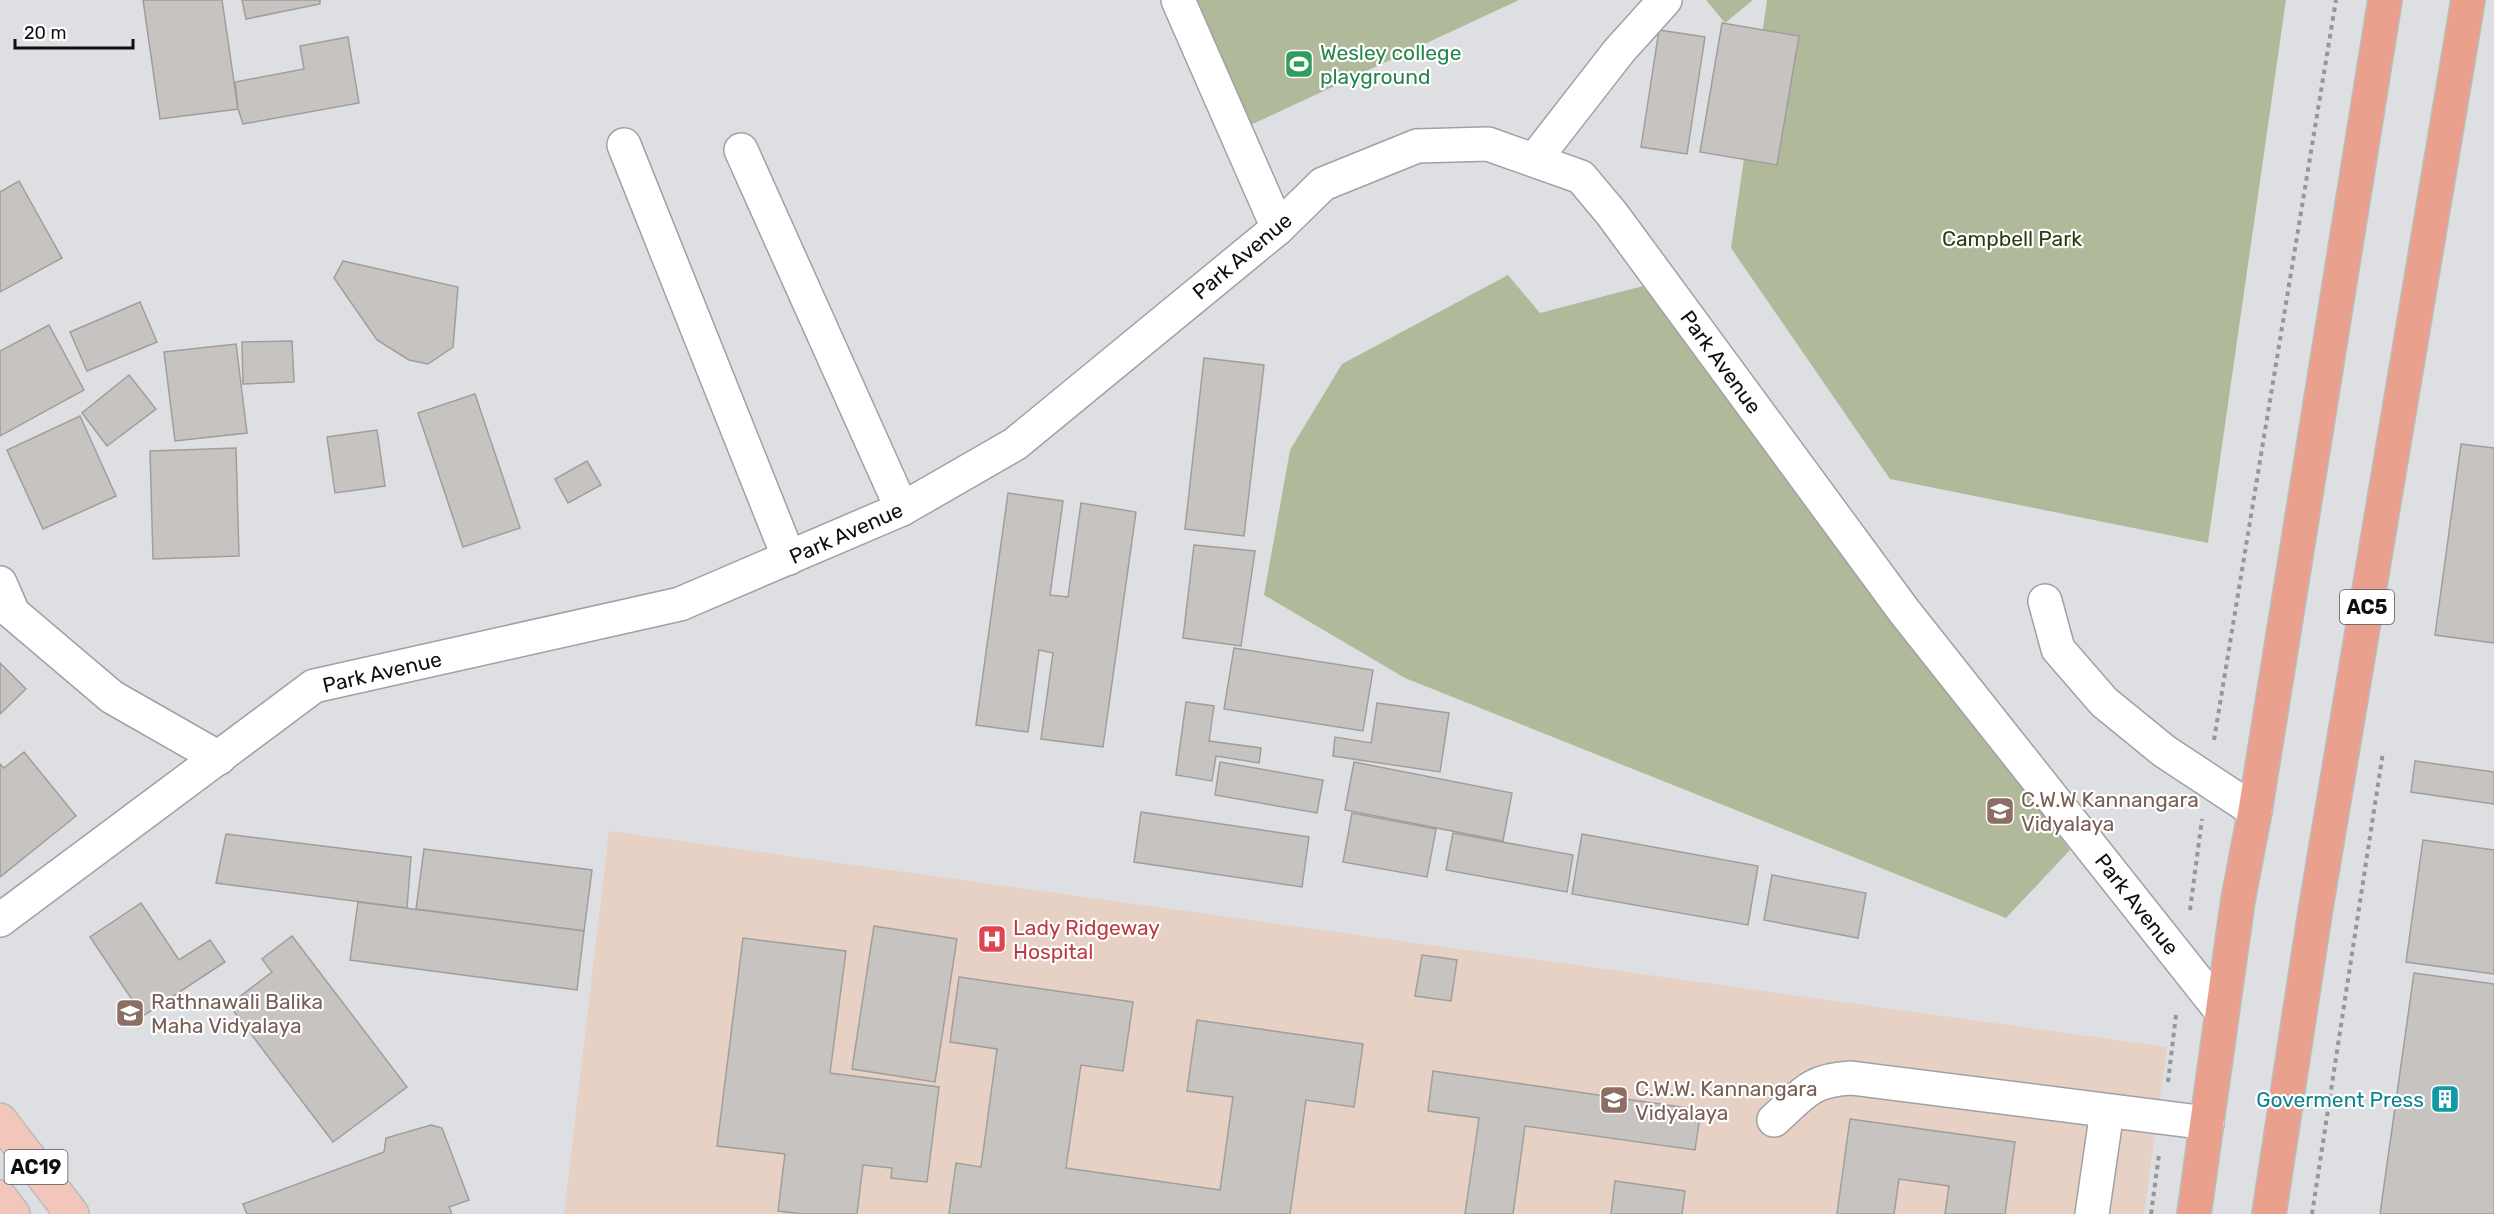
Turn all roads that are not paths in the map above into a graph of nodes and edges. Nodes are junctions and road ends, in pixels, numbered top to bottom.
1 (1178, 0) edge
2 (1665, 0) edge
3 (2385, 0) edge
4 (2468, 0) edge
5 (624, 145) dead end
6 (741, 150) dead end
7 (1535, 159) junction
8 (1278, 228) junction
9 (902, 509) junction
10 (789, 558) junction
11 (0, 583) edge
12 (2045, 601) dead end
13 (219, 758) junction
14 (2255, 811) junction
15 (0, 920) edge
16 (2222, 1012) junction
17 (2107, 1111) junction
18 (0, 1120) edge
19 (1774, 1120) dead end
20 (2207, 1123) junction
21 (0, 1197) edge
22 (13, 1214) edge
23 (72, 1214) edge
24 (2092, 1214) edge
25 (2194, 1214) edge
26 (2269, 1214) edge

1 - 8 street
2 - 7 street
3 - 14 highway
4 - 26 highway, AC5
5 - 10 street
6 - 9 street
7 - 8 street, Park Avenue
7 - 16 street, Park Avenue
8 - 9 street, Park Avenue
9 - 10 street, Park Avenue
10 - 13 street, Park Avenue
11 - 13 street
12 - 14 street
13 - 15 street, Park Avenue
14 - 16 highway
16 - 20 highway
17 - 19 street
17 - 20 street
17 - 24 street
18 - 23 main road, AC19
20 - 25 highway
21 - 22 main road, AC19

